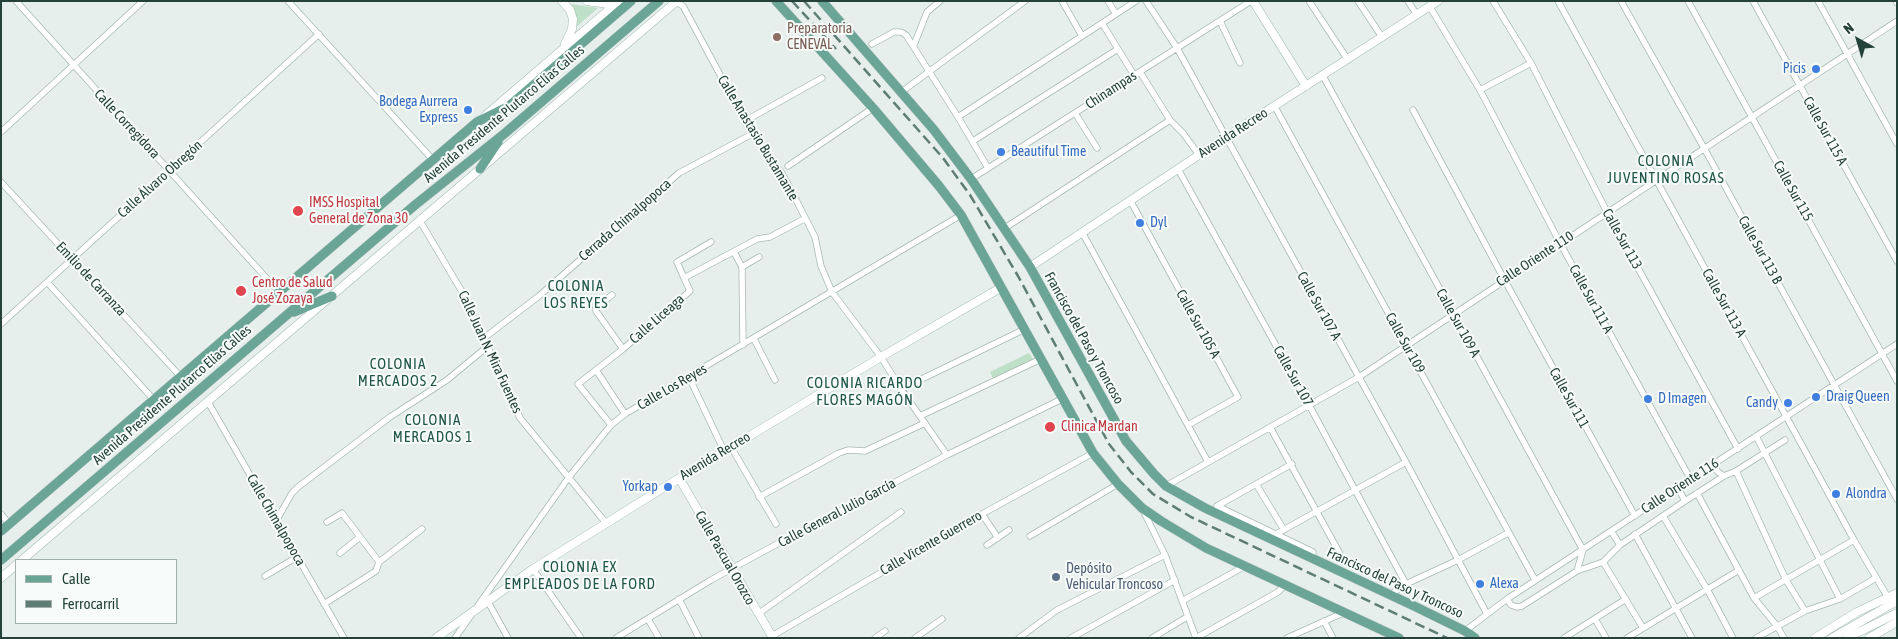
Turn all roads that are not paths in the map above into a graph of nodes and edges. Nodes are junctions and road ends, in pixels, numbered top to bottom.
1 (16, 1) edge
2 (143, 1) edge
3 (288, 1) edge
4 (562, 1) edge
5 (587, 1) edge
6 (631, 1) edge
7 (659, 1) edge
8 (776, 1) edge
9 (822, 1) edge
10 (940, 1) edge
11 (1025, 1) edge
12 (1062, 1) edge
13 (1108, 1) edge
14 (1136, 1) edge
15 (1146, 1) edge
16 (1252, 1) edge
17 (1309, 1) edge
18 (1358, 1) edge
19 (1408, 1) edge
20 (1438, 1) edge
21 (1493, 1) edge
22 (1558, 1) edge
23 (1621, 1) edge
24 (1688, 1) edge
25 (1753, 1) edge
26 (1818, 1) edge
27 (676, 2) edge
28 (617, 3) edge
29 (1430, 7) junction
30 (1116, 14) junction
31 (1417, 15) junction
32 (1220, 21) junction
33 (1897, 21) edge
34 (1102, 23) junction
35 (318, 34) junction
36 (1082, 36) junction
37 (1382, 37) junction
38 (872, 44) dead end
39 (914, 46) junction
40 (564, 47) junction
41 (1177, 48) junction
42 (1118, 49) junction
43 (1848, 53) junction
44 (1348, 60) junction
45 (1530, 63) junction
46 (1240, 64) dead end
47 (74, 66) junction
48 (929, 71) junction
49 (1137, 73) junction
50 (1323, 76) junction
51 (822, 78) dead end
52 (1306, 86) junction
53 (1800, 86) junction
54 (1480, 90) junction
55 (900, 92) junction
56 (1275, 107) junction
57 (873, 108) junction
58 (1413, 110) dead end
59 (1075, 113) junction
60 (958, 116) junction
61 (1752, 117) junction
62 (1170, 120) junction
63 (745, 121) junction
64 (478, 122) junction
65 (1, 132) edge
66 (504, 134) junction
67 (752, 134) junction
68 (1226, 137) junction
69 (973, 142) junction
70 (1897, 144) edge
71 (1097, 148) dead end
72 (1704, 148) junction
73 (1199, 155) junction
74 (434, 161) junction
75 (788, 166) dead end
76 (988, 168) junction
77 (480, 169) junction
78 (1178, 169) junction
79 (170, 170) junction
80 (971, 179) junction
81 (1656, 179) junction
82 (1, 182) edge
83 (1130, 200) junction
84 (1607, 212) junction
85 (961, 214) junction
86 (804, 218) junction
87 (420, 221) junction
88 (1005, 228) junction
89 (1082, 232) junction
90 (711, 242) dead end
91 (1560, 243) junction
92 (734, 252) junction
93 (759, 257) dead end
94 (73, 259) junction
95 (1897, 261) edge
96 (742, 267) junction
97 (1030, 267) junction
98 (684, 278) junction
99 (1504, 279) junction
100 (47, 282) junction
101 (1002, 287) junction
102 (279, 292) junction
103 (832, 292) junction
104 (612, 295) dead end
105 (332, 296) junction
106 (1453, 314) junction
107 (285, 317) junction
108 (1, 324) edge
109 (1025, 330) junction
110 (484, 338) junction
111 (754, 339) junction
112 (1897, 344) edge
113 (743, 345) junction
114 (488, 346) junction
115 (1406, 346) junction
116 (623, 349) junction
117 (1882, 354) junction
118 (881, 357) junction
119 (1041, 359) junction
120 (596, 370) junction
121 (180, 376) junction
122 (689, 377) junction
123 (1359, 377) junction
124 (775, 380) dead end
125 (1897, 381) edge
126 (1834, 384) junction
127 (901, 389) junction
128 (1062, 399) junction
129 (154, 400) junction
130 (208, 402) junction
131 (1309, 405) junction
132 (625, 414) junction
133 (920, 416) junction
134 (1786, 416) junction
135 (926, 423) junction
136 (611, 425) junction
137 (1188, 425) junction
138 (1270, 427) junction
139 (1756, 436) junction
140 (1785, 440) dead end
141 (727, 449) junction
142 (1738, 449) junction
143 (1764, 452) junction
144 (1093, 453) junction
145 (947, 455) junction
146 (1208, 462) junction
147 (1406, 462) junction
148 (1292, 464) junction
149 (1713, 465) junction
150 (1736, 471) junction
151 (1724, 476) junction
152 (569, 477) junction
153 (679, 478) junction
154 (1691, 480) junction
155 (1118, 484) junction
156 (1256, 484) junction
157 (1166, 486) junction
158 (1678, 488) junction
159 (1355, 490) junction
160 (1697, 493) junction
161 (760, 497) junction
162 (1897, 499) edge
163 (1685, 501) junction
164 (1142, 508) junction
165 (1317, 511) junction
166 (901, 512) dead end
167 (1, 514) edge
168 (982, 514) junction
169 (1635, 516) junction
170 (1663, 516) junction
171 (276, 521) junction
172 (327, 522) dead end
173 (606, 523) junction
174 (1244, 523) junction
175 (10, 524) junction
176 (776, 524) dead end
177 (422, 529) dead end
178 (1008, 530) dead end
179 (1284, 530) junction
180 (1, 531) edge
181 (1611, 531) junction
182 (1508, 533) junction
183 (1276, 534) junction
184 (1635, 534) junction
185 (1030, 536) dead end
186 (360, 537) junction
187 (998, 538) junction
188 (1854, 540) junction
189 (986, 544) dead end
190 (1620, 545) junction
191 (1583, 550) junction
192 (1339, 552) dead end
193 (340, 553) dead end
194 (1165, 556) junction
195 (297, 557) junction
196 (1312, 558) junction
197 (23, 559) edge
198 (1821, 559) junction
199 (1, 560) edge
200 (1458, 560) junction
201 (378, 562) junction
202 (1603, 562) junction
203 (1246, 565) junction
204 (15, 566) edge
205 (732, 569) junction
206 (533, 570) junction
207 (1739, 570) junction
208 (1576, 572) junction
209 (265, 576) dead end
210 (1, 578) edge
211 (1876, 578) junction
212 (1175, 580) junction
213 (1535, 580) junction
214 (1786, 580) junction
215 (1406, 584) junction
216 (1285, 585) junction
217 (1707, 589) junction
218 (1897, 594) edge
219 (1390, 595) junction
220 (1754, 598) junction
221 (679, 599) junction
222 (1507, 599) junction
223 (1626, 599) junction
224 (1840, 599) junction
225 (487, 600) junction
226 (1182, 601) junction
227 (1892, 601) edge
228 (324, 604) junction
229 (1675, 609) junction
230 (474, 610) junction
231 (1805, 610) junction
232 (1345, 612) junction
233 (1897, 613) edge
234 (758, 614) junction
235 (1487, 614) junction
236 (1187, 617) junction
237 (648, 619) junction
238 (942, 619) dead end
239 (1595, 619) junction
240 (1324, 620) junction
241 (1897, 622) edge
242 (1777, 626) junction
243 (1643, 628) junction
244 (885, 631) dead end
245 (1465, 631) junction
246 (342, 635) edge
247 (772, 637) edge
248 (1289, 637) edge
249 (334, 638) edge
250 (436, 638) edge
251 (456, 638) edge
252 (508, 638) edge
253 (581, 638) edge
254 (616, 638) edge
255 (660, 638) edge
256 (699, 638) edge
257 (875, 638) edge
258 (915, 638) edge
259 (1019, 638) edge
260 (1071, 638) edge
261 (1152, 638) edge
262 (1196, 638) edge
263 (1333, 638) edge
264 (1399, 638) edge
265 (1475, 638) edge
266 (1564, 638) edge
267 (1606, 638) edge
268 (1627, 638) edge
269 (1692, 638) edge
270 (1733, 638) edge
271 (1756, 638) edge
272 (1784, 638) edge
273 (1815, 638) edge
274 (1832, 638) edge
275 (1847, 638) edge
276 (1869, 638) edge

1 - 47 street, Calle Corregidora
2 - 47 street
3 - 35 street
4 - 40 street
5 - 28 street
6 - 64 main road, Avenida Presidente Plutarco Elías Calles
7 - 66 main road, Avenida Presidente Plutarco Elías Calles
8 - 57 main road
9 - 55 main road, Francisco del Paso y Troncoso
10 - 39 street
11 - 48 street
12 - 36 street
13 - 30 street
14 - 30 street
15 - 41 street, Calle Sur 107 A
16 - 32 street, Chinampas
16 - 52 street
17 - 44 street
18 - 37 street
19 - 31 street
20 - 29 street, Avenida Recreo
21 - 45 street, Calle Sur 113
22 - 81 street, Calle Sur 113 A
23 - 72 street, Calle Sur 113 B
24 - 61 street, Calle Sur 115
25 - 53 street, Calle Sur 115 A
26 - 43 street
27 - 63 street, Calle Anastasio Bustamante
27 - 77 street, Avenida Presidente Plutarco Elías Calles
28 - 40 street, Avenida Presidente Plutarco Elías Calles
29 - 31 street, Avenida Recreo
29 - 54 street, Calle Sur 111 A
30 - 34 street
31 - 37 street, Avenida Recreo
32 - 41 street, Chinampas
32 - 46 street
33 - 43 street, Calle Oriente 110
34 - 36 street
34 - 42 street
35 - 74 street
35 - 79 street, Calle Álvaro Obregón
36 - 60 street
37 - 44 street, Avenida Recreo
38 - 39 street
39 - 48 street
40 - 64 street, Avenida Presidente Plutarco Elías Calles
41 - 49 street, Chinampas
41 - 68 street, Calle Sur 107 A
42 - 49 street
42 - 69 street
43 - 53 street, Calle Oriente 110
43 - 70 street
44 - 50 street, Avenida Recreo
45 - 54 street
45 - 84 street, Calle Sur 113
47 - 65 street
47 - 79 street, Calle Corregidora
48 - 55 street
48 - 60 street
49 - 59 street, Chinampas
49 - 62 street
50 - 52 street, Avenida Recreo
50 - 106 street, Calle Sur 109 A
51 - 63 street
52 - 56 street, Avenida Recreo
53 - 61 street, Calle Oriente 110
53 - 95 street, Calle Sur 115 A
54 - 91 street, Calle Sur 111 A
55 - 80 main road, Francisco del Paso y Troncoso
56 - 68 street, Avenida Recreo
56 - 115 street, Calle Sur 109
57 - 75 street
57 - 85 main road
58 - 99 street, Calle Sur 111
59 - 71 street
59 - 76 street, Chinampas
60 - 69 street
61 - 72 street, Calle Oriente 110
61 - 117 street, Calle Sur 115
62 - 73 street
62 - 88 street
63 - 67 street, Calle Anastasio Bustamante
64 - 74 main road, Avenida Presidente Plutarco Elías Calles
66 - 77 main road
66 - 107 main road, Avenida Presidente Plutarco Elías Calles
67 - 86 street, Calle Anastasio Bustamante
67 - 110 street, Cerrada Chimalpopoca
68 - 73 street, Avenida Recreo
68 - 123 street, Calle Sur 107 A
69 - 76 street
72 - 81 street, Calle Oriente 110
72 - 126 street, Calle Sur 113 B
73 - 78 street, Avenida Recreo
74 - 102 main road, Avenida Presidente Plutarco Elías Calles
76 - 80 street, Chinampas
77 - 87 street, Avenida Presidente Plutarco Elías Calles
78 - 83 street, Avenida Recreo
78 - 131 street, Calle Sur 107
79 - 94 street, Calle Álvaro Obregón
79 - 102 street, Calle Corregidora
80 - 88 main road, Francisco del Paso y Troncoso
81 - 84 street, Calle Oriente 110
81 - 134 street, Calle Sur 113 A
82 - 94 street, Emilio de Carranza
83 - 89 street, Avenida Recreo
83 - 137 street, Calle Sur 105 A
84 - 91 street, Calle Oriente 110
84 - 142 street, Calle Sur 113
85 - 101 main road
85 - 103 street, Calle Los Reyes
86 - 92 street, Calle Liceaga
86 - 103 street, Calle Anastasio Bustamante
87 - 105 street, Avenida Presidente Plutarco Elías Calles
87 - 110 street, Calle Juan N. Mira Fuentes
88 - 97 main road, Francisco del Paso y Troncoso
89 - 97 street, Avenida Recreo
89 - 137 street
90 - 98 street
91 - 99 street, Calle Oriente 110
91 - 154 street, Calle Sur 111 A
92 - 96 street
92 - 98 street, Calle Liceaga
93 - 96 street
94 - 100 street, Calle Álvaro Obregón
94 - 121 street, Emilio de Carranza
96 - 113 street
97 - 157 main road, Francisco del Paso y Troncoso
98 - 116 street, Calle Liceaga
99 - 106 street, Calle Oriente 110
99 - 169 street, Calle Sur 111
100 - 108 street, Calle Álvaro Obregón
100 - 129 street
101 - 109 main road
101 - 118 street, Avenida Recreo
102 - 121 main road, Avenida Presidente Plutarco Elías Calles
103 - 111 street, Calle Los Reyes
103 - 118 street, Calle Anastasio Bustamante
104 - 116 street
105 - 107 main road
105 - 130 street, Avenida Presidente Plutarco Elías Calles
106 - 115 street, Calle Oriente 110
106 - 191 street, Calle Sur 109 A
107 - 199 main road, Avenida Presidente Plutarco Elías Calles
109 - 119 main road
109 - 127 street
110 - 114 street, Calle Juan N. Mira Fuentes
111 - 113 street, Calle Los Reyes
111 - 124 street
112 - 117 street, Calle Oriente 116
113 - 122 street, Calle Los Reyes
114 - 152 street, Calle Juan N. Mira Fuentes
114 - 171 street
115 - 123 street, Calle Oriente 110
115 - 182 street, Calle Sur 109
116 - 120 street, Calle Liceaga
117 - 125 street, Calle Sur 115
117 - 126 street, Calle Oriente 116
118 - 127 street, Calle Anastasio Bustamante
118 - 141 street, Avenida Recreo
119 - 128 main road
119 - 133 street
120 - 132 street
120 - 136 street, Calle Liceaga
121 - 129 main road, Avenida Presidente Plutarco Elías Calles
122 - 132 street, Calle Los Reyes
122 - 141 street
123 - 131 street, Calle Oriente 110
123 - 147 street, Calle Sur 107 A
126 - 134 street, Calle Oriente 116
126 - 162 street, Calle Sur 113 B
127 - 133 street, Calle Anastasio Bustamante
128 - 144 main road
128 - 145 street, Calle General Julio García
129 - 175 main road, Avenida Presidente Plutarco Elías Calles
130 - 171 street, Calle Chimalpopoca
130 - 197 street, Avenida Presidente Plutarco Elías Calles
131 - 138 street, Calle Oriente 110
131 - 159 street, Calle Sur 107
132 - 136 street, Calle Los Reyes
133 - 135 street, Calle Anastasio Bustamante
134 - 139 street, Calle Oriente 116
134 - 188 street, Calle Sur 113 A
135 - 145 street, Calle Anastasio Bustamante
135 - 161 street
136 - 152 street, Calle Los Reyes
137 - 146 street
138 - 146 street, Calle Oriente 110
138 - 148 street
139 - 142 street, Calle Oriente 116
139 - 143 street
140 - 143 street
141 - 153 street, Avenida Recreo
141 - 161 street
142 - 149 street, Calle Oriente 116
143 - 150 street
143 - 198 street
144 - 155 main road
144 - 168 street, Calle Vicente Guerrero
145 - 205 street, Calle General Julio García
146 - 157 street, Calle Oriente 110
147 - 159 street
147 - 200 street, Calle Sur 107 A
148 - 156 street
148 - 165 street
149 - 151 street
149 - 154 street, Calle Oriente 116
150 - 151 street
150 - 214 street
151 - 160 street
152 - 173 street, Calle Juan N. Mira Fuentes
152 - 230 street, Calle Los Reyes
153 - 173 street, Avenida Recreo
153 - 205 street, Calle Pascual Orozco
154 - 158 street, Calle Oriente 116
155 - 164 main road
155 - 185 street
156 - 174 street
156 - 179 street
157 - 174 main road, Francisco del Paso y Troncoso
158 - 163 street
158 - 169 street, Calle Oriente 116
159 - 165 street
159 - 215 street, Calle Sur 107
160 - 163 street
160 - 207 street
161 - 176 street
163 - 170 street
164 - 194 street
164 - 203 main road
165 - 179 street
165 - 192 street
166 - 234 street
167 - 175 street
168 - 187 street
168 - 247 street, Calle Vicente Guerrero
169 - 181 street, Calle Oriente 116
170 - 184 street
170 - 217 street
171 - 195 street, Calle Chimalpopoca
172 - 186 street
173 - 206 street, Avenida Recreo
174 - 183 street
174 - 196 main road, Francisco del Paso y Troncoso
175 - 180 main road, Avenida Presidente Plutarco Elías Calles
177 - 201 street
178 - 187 street
179 - 183 street
181 - 190 street
181 - 191 street, Calle Oriente 116
182 - 200 street
182 - 213 street, Calle Sur 109
183 - 196 street
184 - 190 street
184 - 229 street
186 - 193 street
186 - 201 street
187 - 189 street
188 - 198 street
188 - 211 street, Calle Sur 113 A
190 - 202 street
191 - 208 street
191 - 213 street, Calle Oriente 116
194 - 212 street
194 - 259 street
195 - 209 street
195 - 228 street, Calle Chimalpopoca
196 - 219 main road, Francisco del Paso y Troncoso
198 - 214 street
198 - 224 street
200 - 215 street
200 - 235 street, Calle Sur 107 A
201 - 228 street
202 - 208 street
202 - 223 street
203 - 216 main road
203 - 226 street
204 - 210 street
205 - 221 street, Calle General Julio García
205 - 234 street, Calle Pascual Orozco
206 - 225 street, Avenida Recreo
206 - 253 street
207 - 217 street
207 - 220 street
208 - 222 street
211 - 224 street
211 - 227 street, Calle Sur 113 A
212 - 226 street
212 - 260 street
213 - 222 street, Calle Oriente 116
214 - 220 street
214 - 231 street
215 - 219 street
216 - 232 main road
216 - 262 street
217 - 229 street
217 - 270 street
218 - 227 street
219 - 245 main road, Francisco del Paso y Troncoso
220 - 242 street
221 - 237 street, Calle General Julio García
221 - 256 street
222 - 235 street, Calle Oriente 116
223 - 239 street
223 - 243 street
224 - 231 street
225 - 230 street, Avenida Recreo
225 - 252 street
226 - 236 street
227 - 273 street
227 - 274 street
228 - 246 street, Calle Chimalpopoca
229 - 243 street
229 - 269 street
230 - 250 street, Avenida Recreo
230 - 251 street, Calle Los Reyes
231 - 242 street
232 - 240 street
232 - 264 main road
233 - 275 street
234 - 247 street, Calle Pascual Orozco
235 - 245 street, Calle Oriente 116
236 - 261 street
236 - 262 street
237 - 254 street, Calle General Julio García
237 - 255 street
238 - 258 street
239 - 266 street
239 - 267 street
240 - 248 street
240 - 263 street
241 - 276 street
242 - 271 street
242 - 272 street
243 - 268 street
244 - 257 street
245 - 265 main road, Francisco del Paso y Troncoso
246 - 249 street

